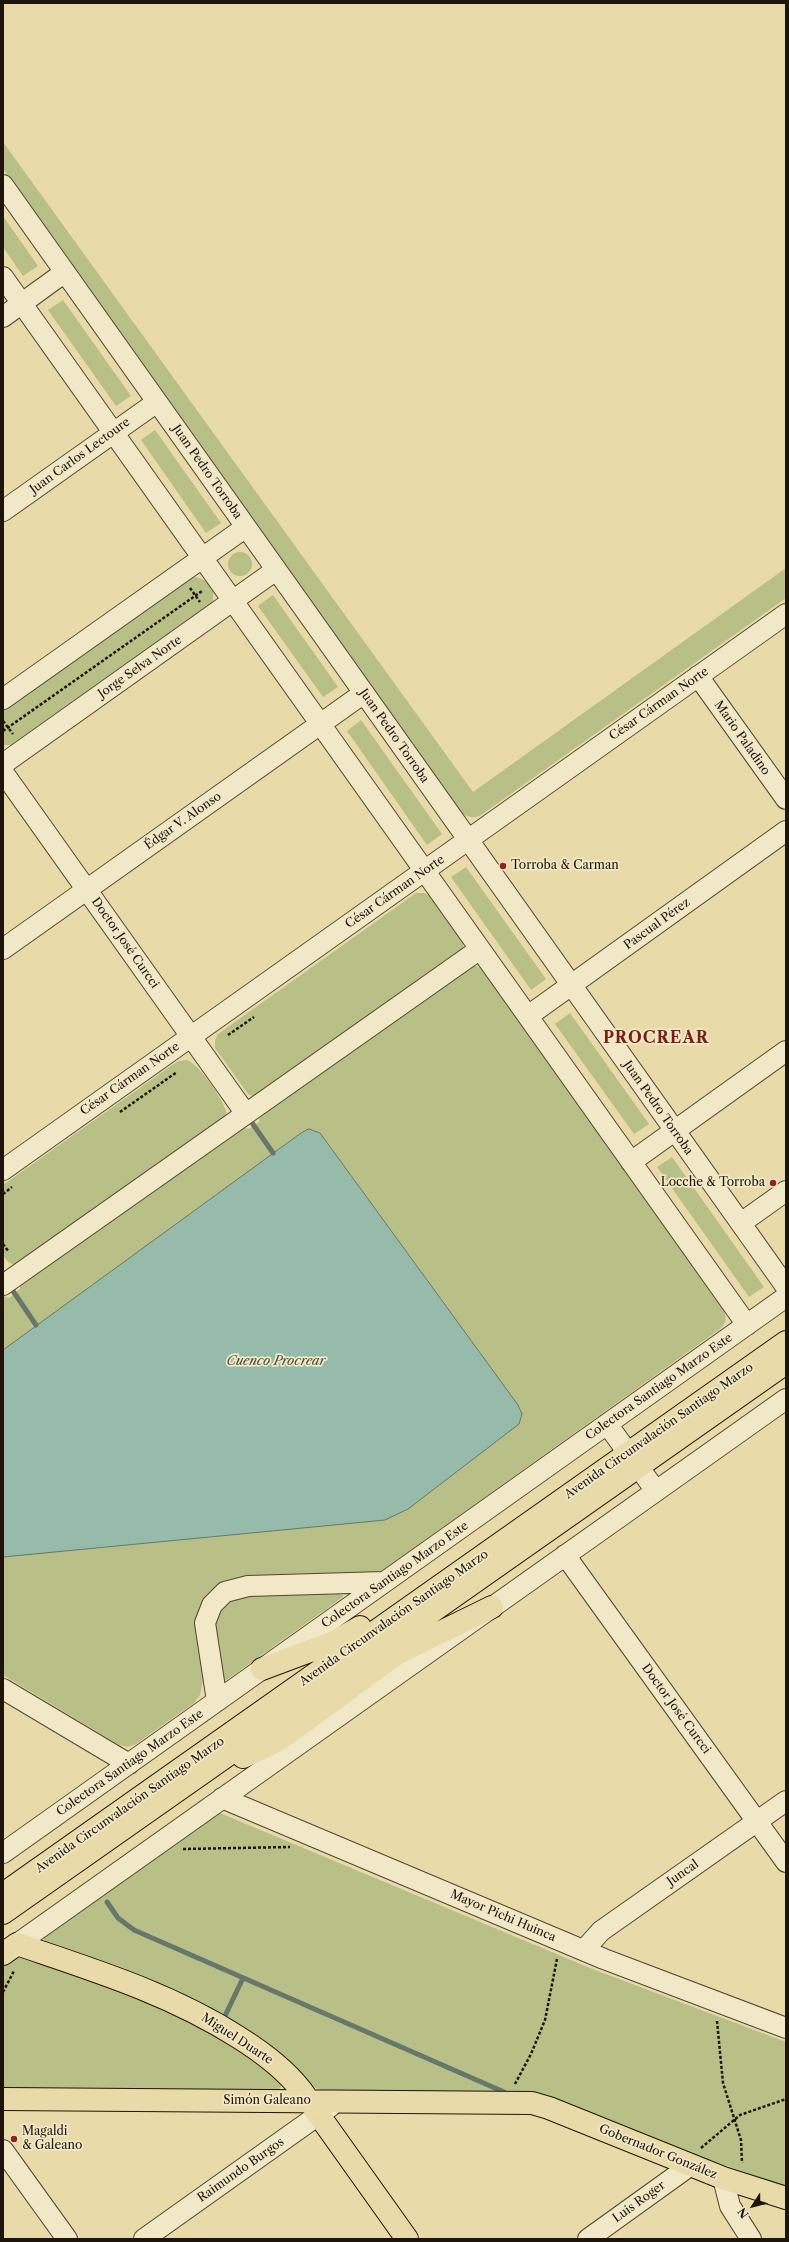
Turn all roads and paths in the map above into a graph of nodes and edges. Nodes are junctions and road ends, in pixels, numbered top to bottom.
1 (3, 185) edge
2 (65, 272) junction
3 (3, 277) edge
4 (22, 303) junction
5 (3, 317) edge
6 (157, 402) junction
7 (114, 432) junction
8 (3, 511) edge
9 (246, 527) junction
10 (202, 557) junction
11 (276, 570) junction
12 (188, 586) dead end
13 (202, 590) dead end
14 (195, 596) junction
15 (233, 601) junction
16 (202, 606) dead end
17 (786, 614) edge
18 (698, 676) junction
19 (364, 693) junction
20 (3, 699) edge
21 (3, 721) edge
22 (320, 724) junction
23 (8, 728) junction
24 (3, 732) edge
25 (15, 738) dead end
26 (3, 764) edge
27 (3, 772) edge
28 (786, 799) edge
29 (786, 831) edge
30 (468, 840) junction
31 (425, 871) junction
32 (87, 890) junction
33 (3, 949) edge
34 (480, 949) junction
35 (571, 985) junction
36 (528, 1016) junction
37 (191, 1036) junction
38 (786, 1051) edge
39 (246, 1114) junction
40 (674, 1130) junction
41 (631, 1162) junction
42 (3, 1170) edge
43 (786, 1191) edge
44 (741, 1223) junction
45 (3, 1244) edge
46 (9, 1252) dead end
47 (4, 1281) edge
48 (786, 1287) edge
49 (786, 1297) edge
50 (747, 1325) junction
51 (786, 1342) edge
52 (786, 1363) edge
53 (786, 1399) edge
54 (607, 1424) junction
55 (634, 1460) junction
56 (656, 1491) junction
57 (559, 1502) junction
58 (566, 1555) junction
59 (384, 1582) junction
60 (492, 1608) junction
61 (262, 1669) junction
62 (3, 1689) edge
63 (217, 1701) junction
64 (129, 1764) junction
65 (195, 1778) junction
66 (222, 1798) junction
67 (786, 1801) edge
68 (757, 1821) junction
69 (290, 1847) dead end
70 (177, 1850) dead end
71 (3, 1853) edge
72 (786, 1862) edge
73 (3, 1894) edge
74 (3, 1913) edge
75 (584, 1950) junction
76 (12, 1955) edge
77 (557, 1959) dead end
78 (3, 1992) edge
79 (717, 2021) dead end
80 (786, 2028) edge
81 (3, 2099) edge
82 (786, 2099) edge
83 (506, 2102) junction
84 (532, 2103) joint
85 (313, 2108) junction
86 (734, 2119) junction
87 (3, 2150) edge
88 (691, 2165) junction
89 (728, 2179) junction
90 (786, 2198) edge
91 (66, 2239) edge
92 (144, 2239) edge
93 (407, 2239) edge
94 (588, 2239) edge
95 (751, 2239) edge

1 - 2 street, Juan Pedro Torroba
2 - 4 street
2 - 6 street, Juan Pedro Torroba
3 - 4 street
4 - 5 street
4 - 7 street
6 - 7 street, Juan Carlos Lectoure
6 - 9 street, Juan Pedro Torroba
7 - 8 street, Juan Carlos Lectoure
7 - 10 street
9 - 10 street
9 - 11 street, Juan Pedro Torroba
10 - 15 street
10 - 20 street
11 - 15 street, Jorge Selva Norte
11 - 19 street, Juan Pedro Torroba
12 - 14 path
13 - 14 path
14 - 16 path
14 - 23 path
15 - 22 street
15 - 26 street, Jorge Selva Norte
17 - 18 street, César Cárman Norte
18 - 28 street, Mario Paladino
18 - 30 street, César Cárman Norte
19 - 22 street, Édgar V. Alonso
19 - 30 street, Juan Pedro Torroba
21 - 23 path
22 - 31 street
22 - 32 street, Édgar V. Alonso
23 - 24 path
23 - 25 path
27 - 32 street, Doctor José Curcci
29 - 35 street, Pascual Pérez
30 - 31 street, César Cárman Norte
30 - 35 street, Juan Pedro Torroba
31 - 34 street
31 - 37 street, César Cárman Norte
32 - 33 street, Édgar V. Alonso
32 - 37 street, Doctor José Curcci
34 - 36 street
34 - 39 street
35 - 36 street, Pascual Pérez
35 - 40 street, Juan Pedro Torroba
36 - 41 street
37 - 39 street, Doctor José Curcci
37 - 42 street, César Cárman Norte
38 - 40 street
39 - 47 street
40 - 41 street
40 - 44 street, Juan Pedro Torroba
41 - 50 street
43 - 44 street
44 - 48 street, Juan Pedro Torroba
45 - 46 path
49 - 50 street, Colectora Santiago Marzo Este
50 - 54 street, Colectora Santiago Marzo Este
51 - 55 main road, Avenida Circunvalación Santiago Marzo
52 - 55 main road, Avenida Circunvalación Santiago Marzo
53 - 56 street
54 - 55 street
54 - 59 street, Colectora Santiago Marzo Este
55 - 56 street
55 - 57 main road, Avenida Circunvalación Santiago Marzo
55 - 65 main road, Avenida Circunvalación Santiago Marzo
56 - 58 street
57 - 61 main road
57 - 73 main road, Avenida Circunvalación Santiago Marzo
58 - 60 street
58 - 68 street, Doctor José Curcci
59 - 61 street, Colectora Santiago Marzo Este
59 - 63 street
60 - 65 main road
60 - 66 street
61 - 63 street, Colectora Santiago Marzo Este
62 - 64 street
63 - 64 street, Colectora Santiago Marzo Este
64 - 71 street, Colectora Santiago Marzo Este
65 - 74 main road, Avenida Circunvalación Santiago Marzo
66 - 75 street, Mayor Pichi Huinca
66 - 76 street
67 - 68 street, Juncal
68 - 72 street, Doctor José Curcci
68 - 75 street, Juncal
69 - 70 path
75 - 80 street, Mayor Pichi Huinca
76 - 78 path
76 - 85 main road, Miguel Duarte
77 - 83 path
79 - 86 path
81 - 85 main road, Simón Galeano
82 - 86 path
83 - 84 main road, Simón Galeano
83 - 85 main road, Simón Galeano
84 - 88 main road, Gobernador González
85 - 92 street, Raimundo Burgos
85 - 93 main road, Miguel Duarte
86 - 88 path
86 - 89 path
87 - 91 street
88 - 89 main road, Gobernador González
88 - 94 street, Luis Roger
89 - 90 main road, Gobernador González
89 - 95 street

